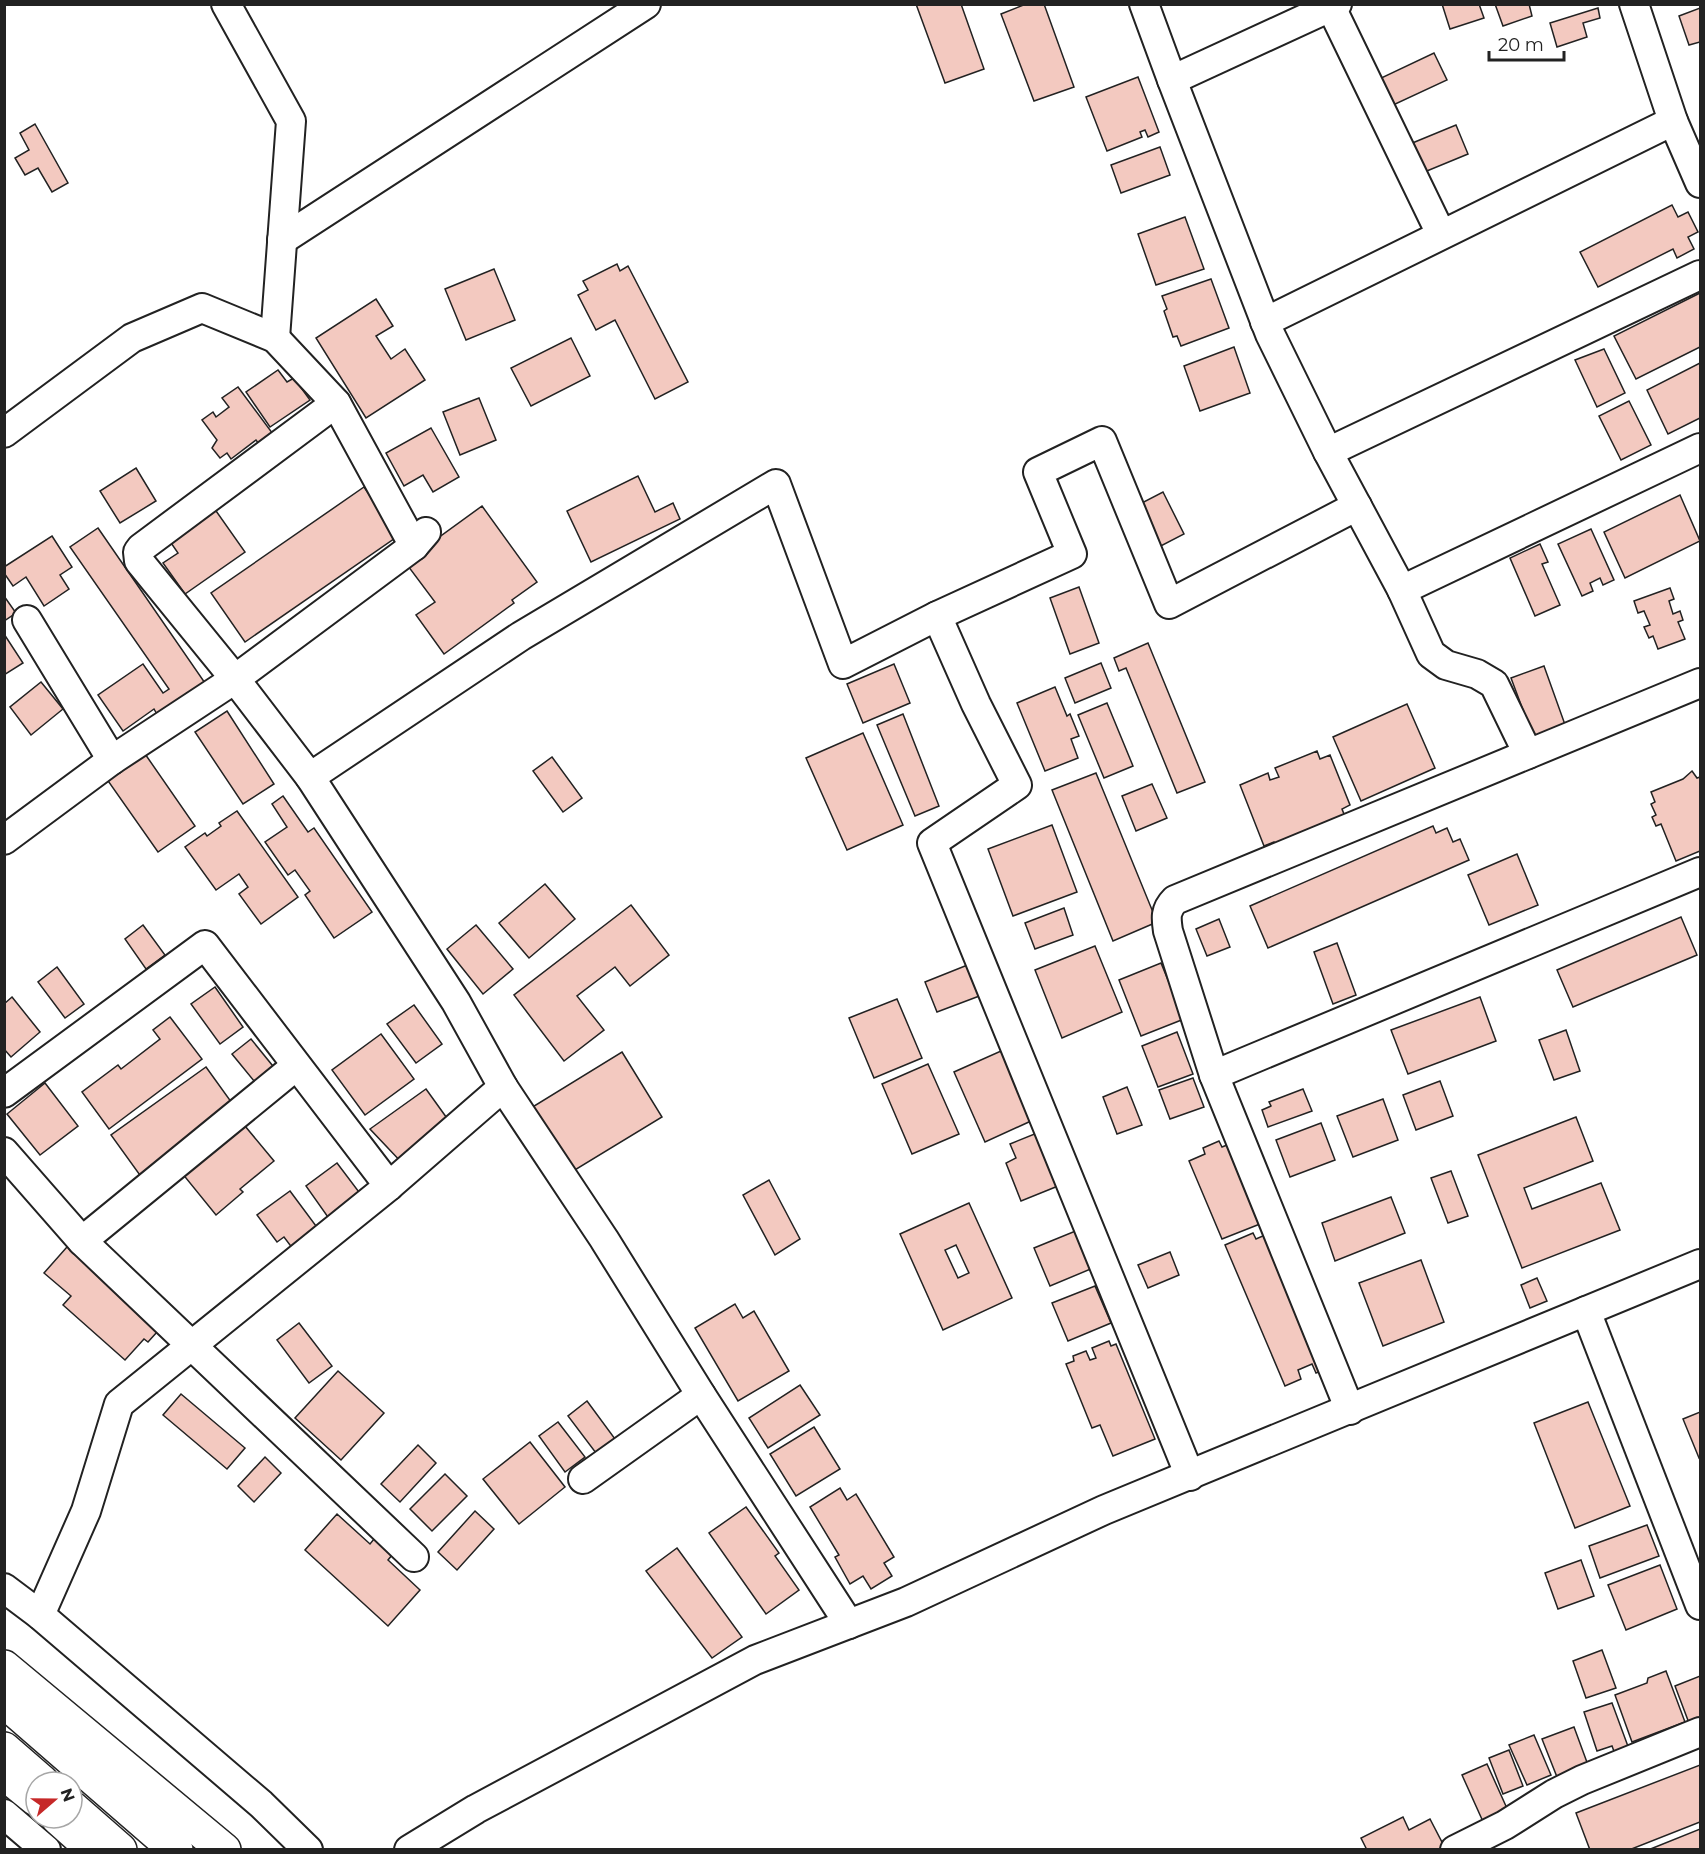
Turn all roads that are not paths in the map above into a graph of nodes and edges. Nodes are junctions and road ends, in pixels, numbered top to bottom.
1 (226, 4) edge
2 (646, 4) edge
3 (1144, 4) edge
4 (1634, 4) edge
5 (1334, 6) edge
6 (1172, 80) junction
7 (1673, 121) junction
8 (1701, 183) edge
9 (1441, 234) junction
10 (282, 240) junction
11 (1701, 275) edge
12 (1265, 322) junction
13 (275, 338) junction
14 (336, 403) junction
15 (4, 434) edge
16 (1701, 448) edge
17 (1328, 452) junction
18 (1357, 506) junction
19 (1402, 590) junction
20 (938, 616) junction
21 (27, 620) dead end
22 (235, 679) junction
23 (1701, 683) edge
24 (1527, 754) junction
25 (112, 760) junction
26 (310, 777) junction
27 (7, 834) edge
28 (1701, 872) edge
29 (296, 1066) junction
30 (1214, 1075) junction
31 (503, 1087) junction
32 (4, 1094) edge
33 (4, 1152) edge
34 (389, 1186) junction
35 (82, 1240) junction
36 (1701, 1264) edge
37 (1586, 1311) junction
38 (193, 1345) junction
39 (701, 1395) junction
40 (1350, 1410) junction
41 (1190, 1476) junction
42 (583, 1479) dead end
43 (414, 1557) dead end
44 (4, 1588) edge
45 (1701, 1605) edge
46 (40, 1615) junction
47 (849, 1624) junction
48 (4, 1667) edge
49 (4, 1701) edge
50 (1701, 1732) edge
51 (4, 1749) edge
52 (28, 1770) edge
53 (4, 1773) edge
54 (24, 1789) edge
55 (4, 1814) edge
56 (84, 1818) edge
57 (72, 1830) edge
58 (46, 1850) edge
59 (94, 1850) edge
60 (120, 1850) edge
61 (176, 1850) edge
62 (224, 1850) edge
63 (308, 1850) edge
64 (409, 1850) edge
65 (1455, 1850) edge

1 - 10 street
2 - 10 street
3 - 6 street
4 - 7 street
5 - 6 street
5 - 9 street
6 - 12 street
7 - 8 street
7 - 9 street
9 - 12 street
10 - 13 street
11 - 17 street
12 - 17 street
13 - 14 street
13 - 15 street
14 - 22 street
14 - 22 street
16 - 19 street
17 - 18 street
18 - 19 street
18 - 20 street
19 - 24 street
20 - 26 street
20 - 41 street
21 - 25 street
22 - 25 street
22 - 26 street
23 - 24 street
24 - 30 street
25 - 27 street
26 - 31 street
28 - 30 street
29 - 32 street
29 - 34 street
29 - 35 street
30 - 40 street
31 - 34 street
31 - 39 street
33 - 35 street
34 - 38 street
35 - 38 street
36 - 37 street
37 - 40 street
37 - 45 street
38 - 43 street
38 - 46 street
39 - 42 street
39 - 47 street
40 - 41 street
41 - 47 street
44 - 46 street
46 - 63 street
47 - 64 street
48 - 62 main road
49 - 61 main road
50 - 65 street
51 - 52 main road
53 - 54 main road
55 - 58 street
56 - 60 main road
57 - 59 main road

